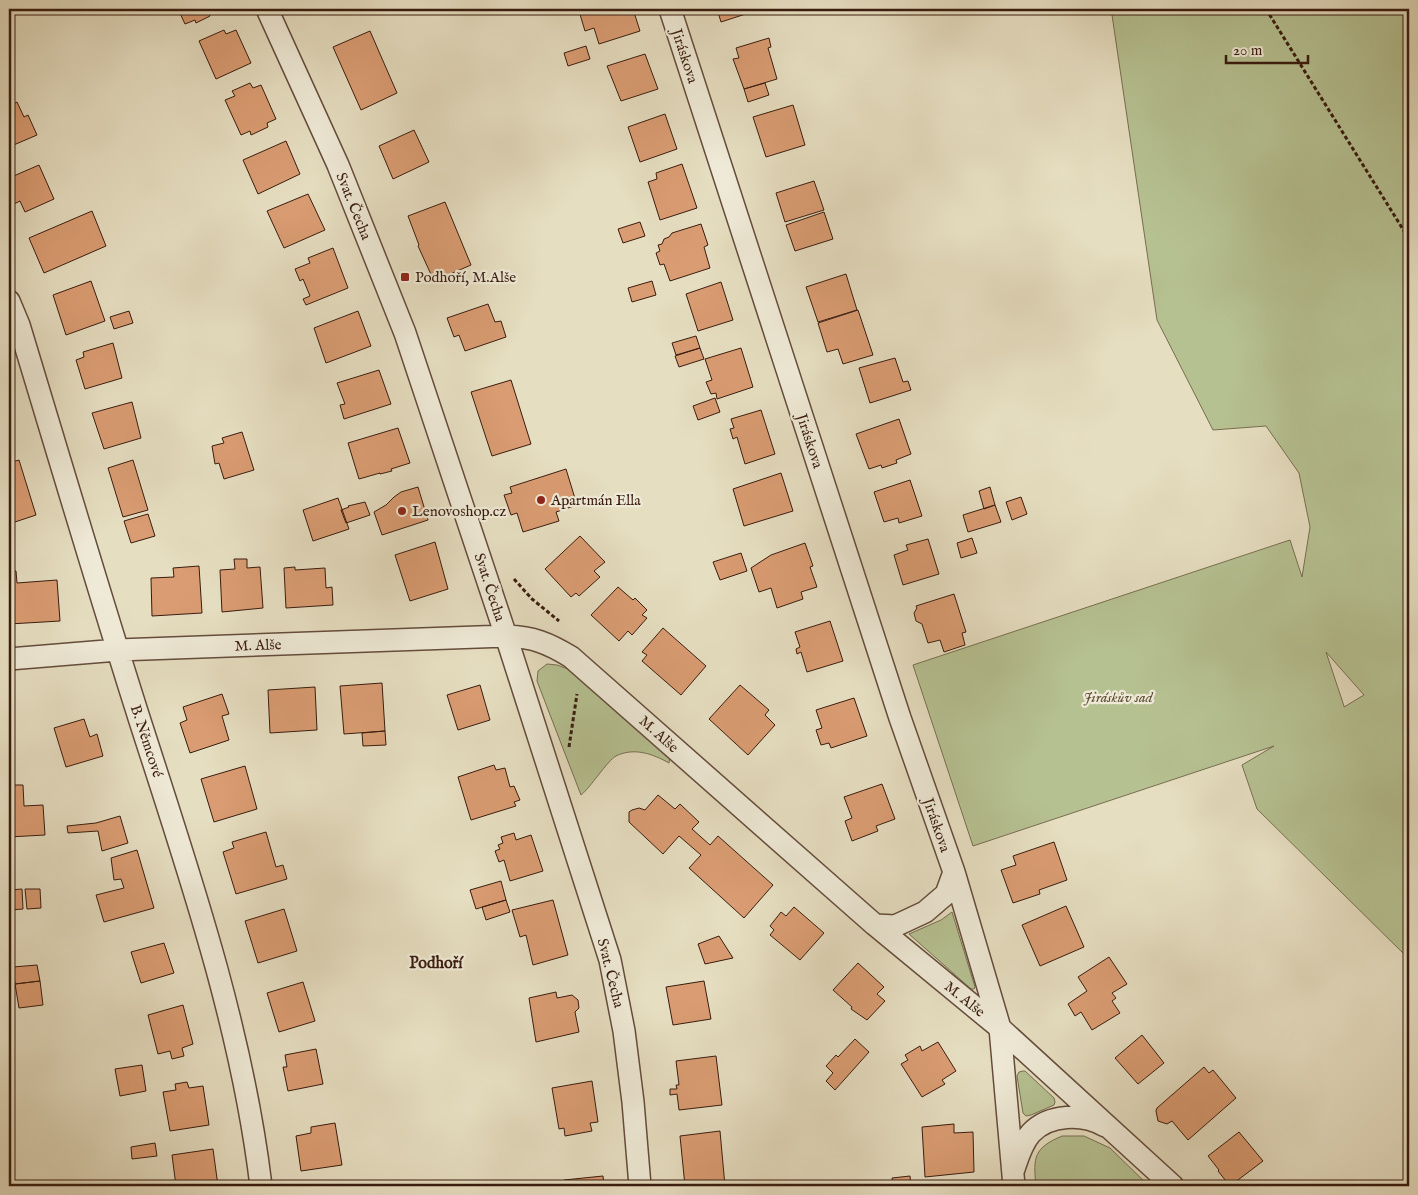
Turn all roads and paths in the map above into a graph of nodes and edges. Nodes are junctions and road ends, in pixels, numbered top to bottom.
1 (267, 9) edge
2 (670, 9) edge
3 (1266, 9) edge
4 (1409, 239) edge
5 (9, 301) edge
6 (509, 574) dead end
7 (566, 627) dead end
8 (506, 636) junction
9 (118, 650) junction
10 (9, 659) edge
11 (578, 685) dead end
12 (569, 748) dead end
13 (954, 872) junction
14 (875, 925) junction
15 (1000, 1028) junction
16 (1112, 1129) junction
17 (1014, 1179) edge
18 (261, 1186) edge
19 (640, 1186) edge
20 (1173, 1186) edge

1 - 8 street, Svat. Čecha
2 - 13 street, Jiráskova
3 - 4 path
5 - 9 street, B. Němcové
6 - 7 path
8 - 9 street, M. Alše
8 - 14 street, M. Alše
8 - 19 street, Svat. Čecha
9 - 10 street, M. Alše
9 - 18 street, B. Němcové
11 - 12 path
13 - 14 street, Jiráskova
13 - 15 street, Jiráskova
14 - 15 street, M. Alše
15 - 16 street, M. Alše
15 - 17 street, Jiráskova
16 - 17 street, Jiráskova
16 - 20 street, M. Alše

